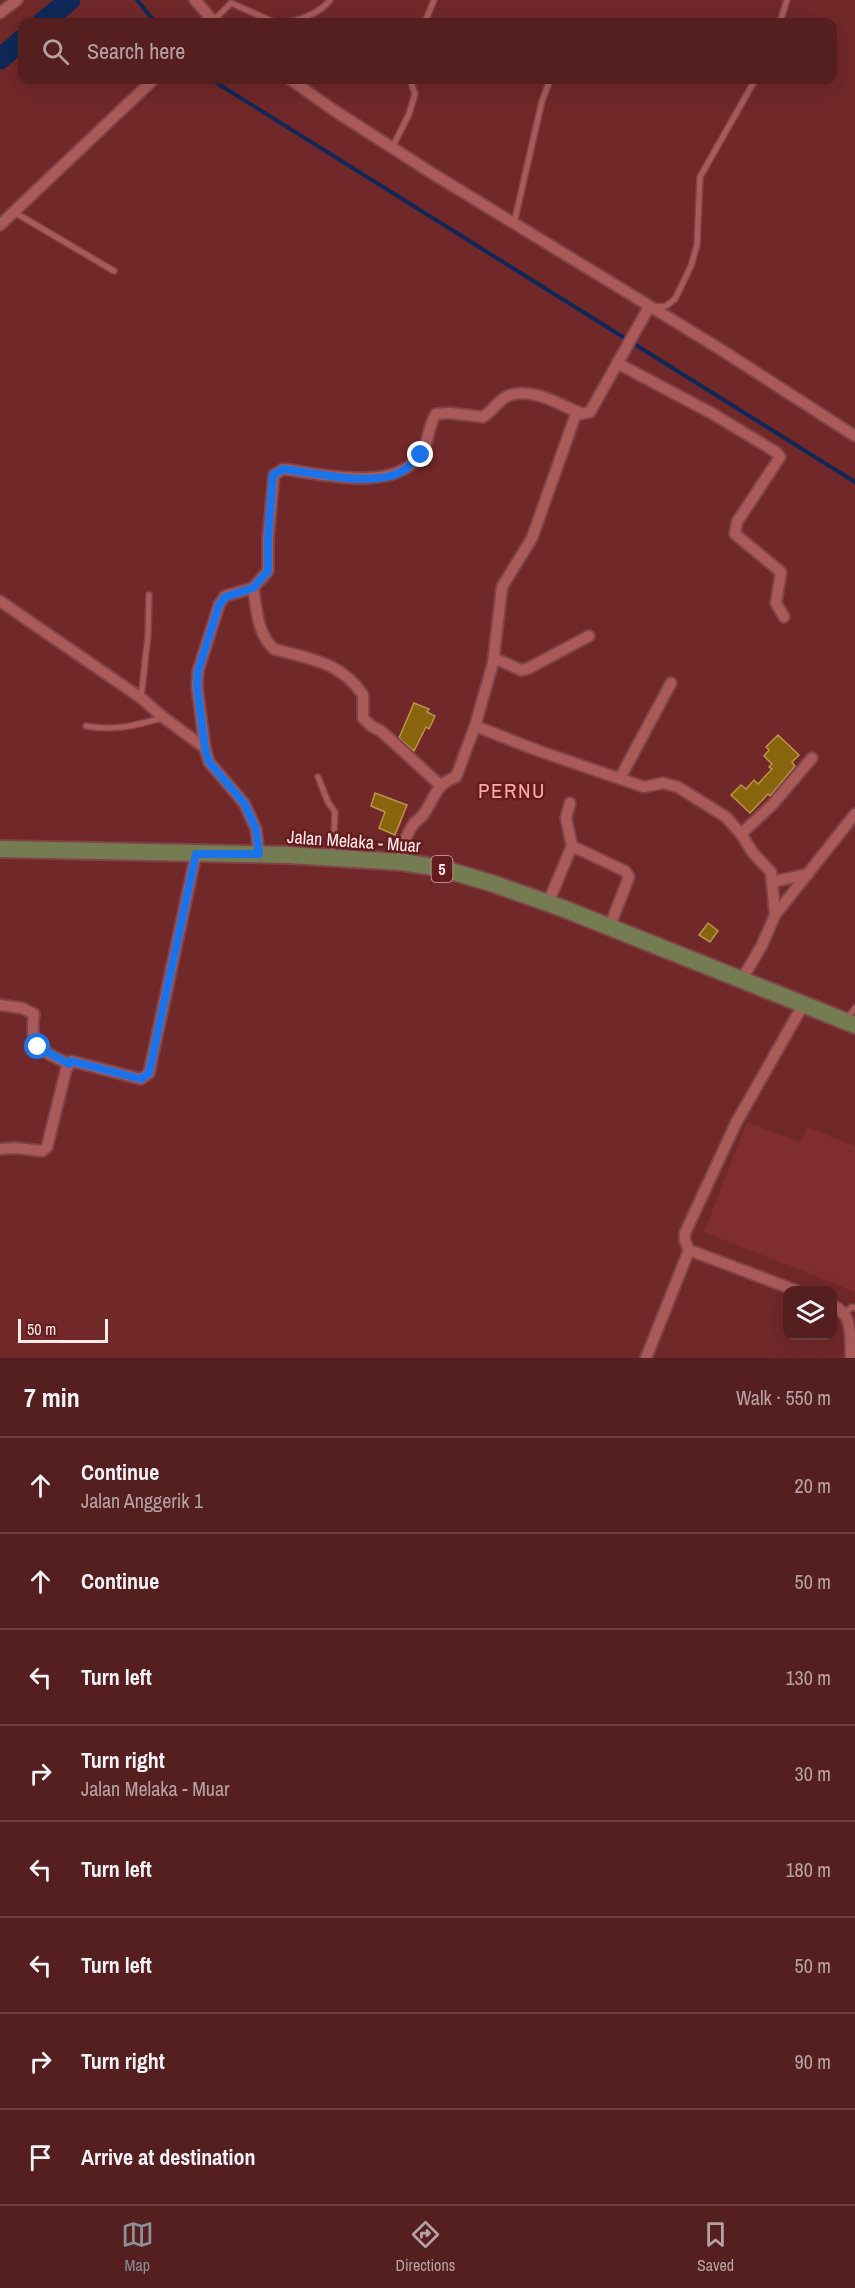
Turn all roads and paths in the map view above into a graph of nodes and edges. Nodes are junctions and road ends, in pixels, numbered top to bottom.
1 (17, 0) edge
2 (195, 0) edge
3 (330, 0) edge
4 (434, 0) edge
5 (789, 1) edge
6 (0, 13) edge
7 (210, 18) edge
8 (217, 18) edge
9 (265, 18) edge
10 (300, 18) edge
11 (427, 18) edge
12 (782, 18) edge
13 (149, 84) edge
14 (297, 84) edge
15 (411, 84) edge
16 (549, 84) edge
17 (753, 84) edge
18 (392, 147) junction
19 (14, 212) junction
20 (514, 223) junction
21 (0, 225) edge
22 (114, 272) dead end
23 (649, 307) junction
24 (617, 363) junction
25 (577, 411) junction
26 (855, 436) edge
27 (253, 588) junction
28 (149, 595) dead end
29 (0, 600) edge
30 (784, 617) dead end
31 (589, 636) dead end
32 (494, 658) junction
33 (671, 683) dead end
34 (141, 698) junction
35 (163, 717) junction
36 (86, 726) dead end
37 (476, 726) junction
38 (205, 748) junction
39 (812, 758) dead end
40 (318, 777) dead end
41 (620, 778) junction
42 (440, 785) junction
43 (570, 803) dead end
44 (855, 814) edge
45 (741, 834) junction
46 (572, 846) junction
47 (0, 849) edge
48 (333, 851) junction
49 (402, 852) junction
50 (196, 854) junction
51 (259, 854) junction
52 (808, 874) junction
53 (772, 882) junction
54 (548, 903) junction
55 (775, 915) junction
56 (609, 928) junction
57 (741, 981) junction
58 (0, 1005) edge
59 (803, 1005) junction
60 (852, 1018) edge
61 (69, 1064) junction
62 (0, 1149) edge
63 (689, 1250) junction
64 (784, 1286) edge
65 (837, 1308) edge
66 (855, 1308) edge
67 (844, 1313) junction
68 (646, 1358) edge
69 (851, 1358) edge

1 - 6 street
2 - 7 street
3 - 10 lane
4 - 11 lane
5 - 12 lane
8 - 9 lane
13 - 19 street
14 - 18 street
15 - 18 lane
16 - 20 lane
17 - 23 lane
18 - 20 street
19 - 21 street
19 - 22 lane
20 - 23 street
23 - 24 street
23 - 26 street
24 - 25 street
24 - 30 street
25 - 27 street
25 - 32 street
27 - 38 street
27 - 42 street
28 - 34 lane
29 - 34 street
31 - 32 street
32 - 37 street
33 - 41 street
34 - 35 street
35 - 36 lane
35 - 38 street
37 - 41 street
37 - 42 street
38 - 51 street
39 - 45 street
40 - 48 lane
41 - 45 street
42 - 49 street
43 - 46 street
44 - 52 street
45 - 53 street
46 - 54 street
46 - 56 street
47 - 50 main road, Jalan Melaka - Muar / 5
48 - 49 main road, Jalan Melaka - Muar / 5
48 - 51 main road, Jalan Melaka - Muar / 5
49 - 54 main road, Jalan Melaka - Muar / 5
50 - 51 main road, Jalan Melaka - Muar / 5
50 - 61 street
52 - 53 street
52 - 55 street
53 - 55 street
54 - 56 main road, Jalan Melaka - Muar / 5
55 - 57 street
56 - 57 main road, Jalan Melaka - Muar / 5
57 - 59 main road, Jalan Melaka - Muar / 5
58 - 61 street
59 - 60 main road, Jalan Melaka - Muar / 5
59 - 63 street
61 - 62 street
63 - 64 street
63 - 68 street
65 - 67 street
66 - 67 lane
67 - 69 street

